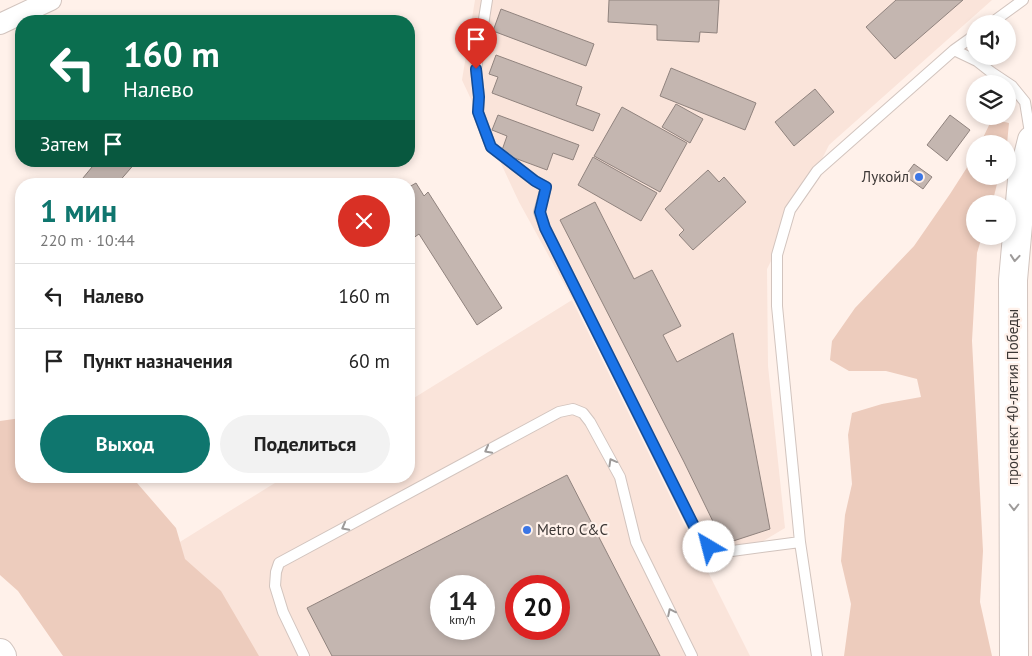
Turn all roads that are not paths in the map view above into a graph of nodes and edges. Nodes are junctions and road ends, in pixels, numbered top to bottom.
1 (51, 0) edge
2 (486, 0) edge
3 (1022, 0) edge
4 (19, 15) edge
5 (1002, 15) edge
6 (15, 17) edge
7 (0, 24) edge
8 (966, 41) edge
9 (954, 50) junction
10 (1032, 141) edge
11 (800, 542) junction
12 (304, 656) edge
13 (692, 656) edge
14 (817, 656) edge
15 (1014, 656) edge

1 - 4 street
2 - 11 lane
3 - 5 lane
6 - 7 street
8 - 9 lane
9 - 10 lane
9 - 11 lane
10 -> 15 main road, проспект 40-летия Победы
11 - 14 lane
13 -> 12 lane

